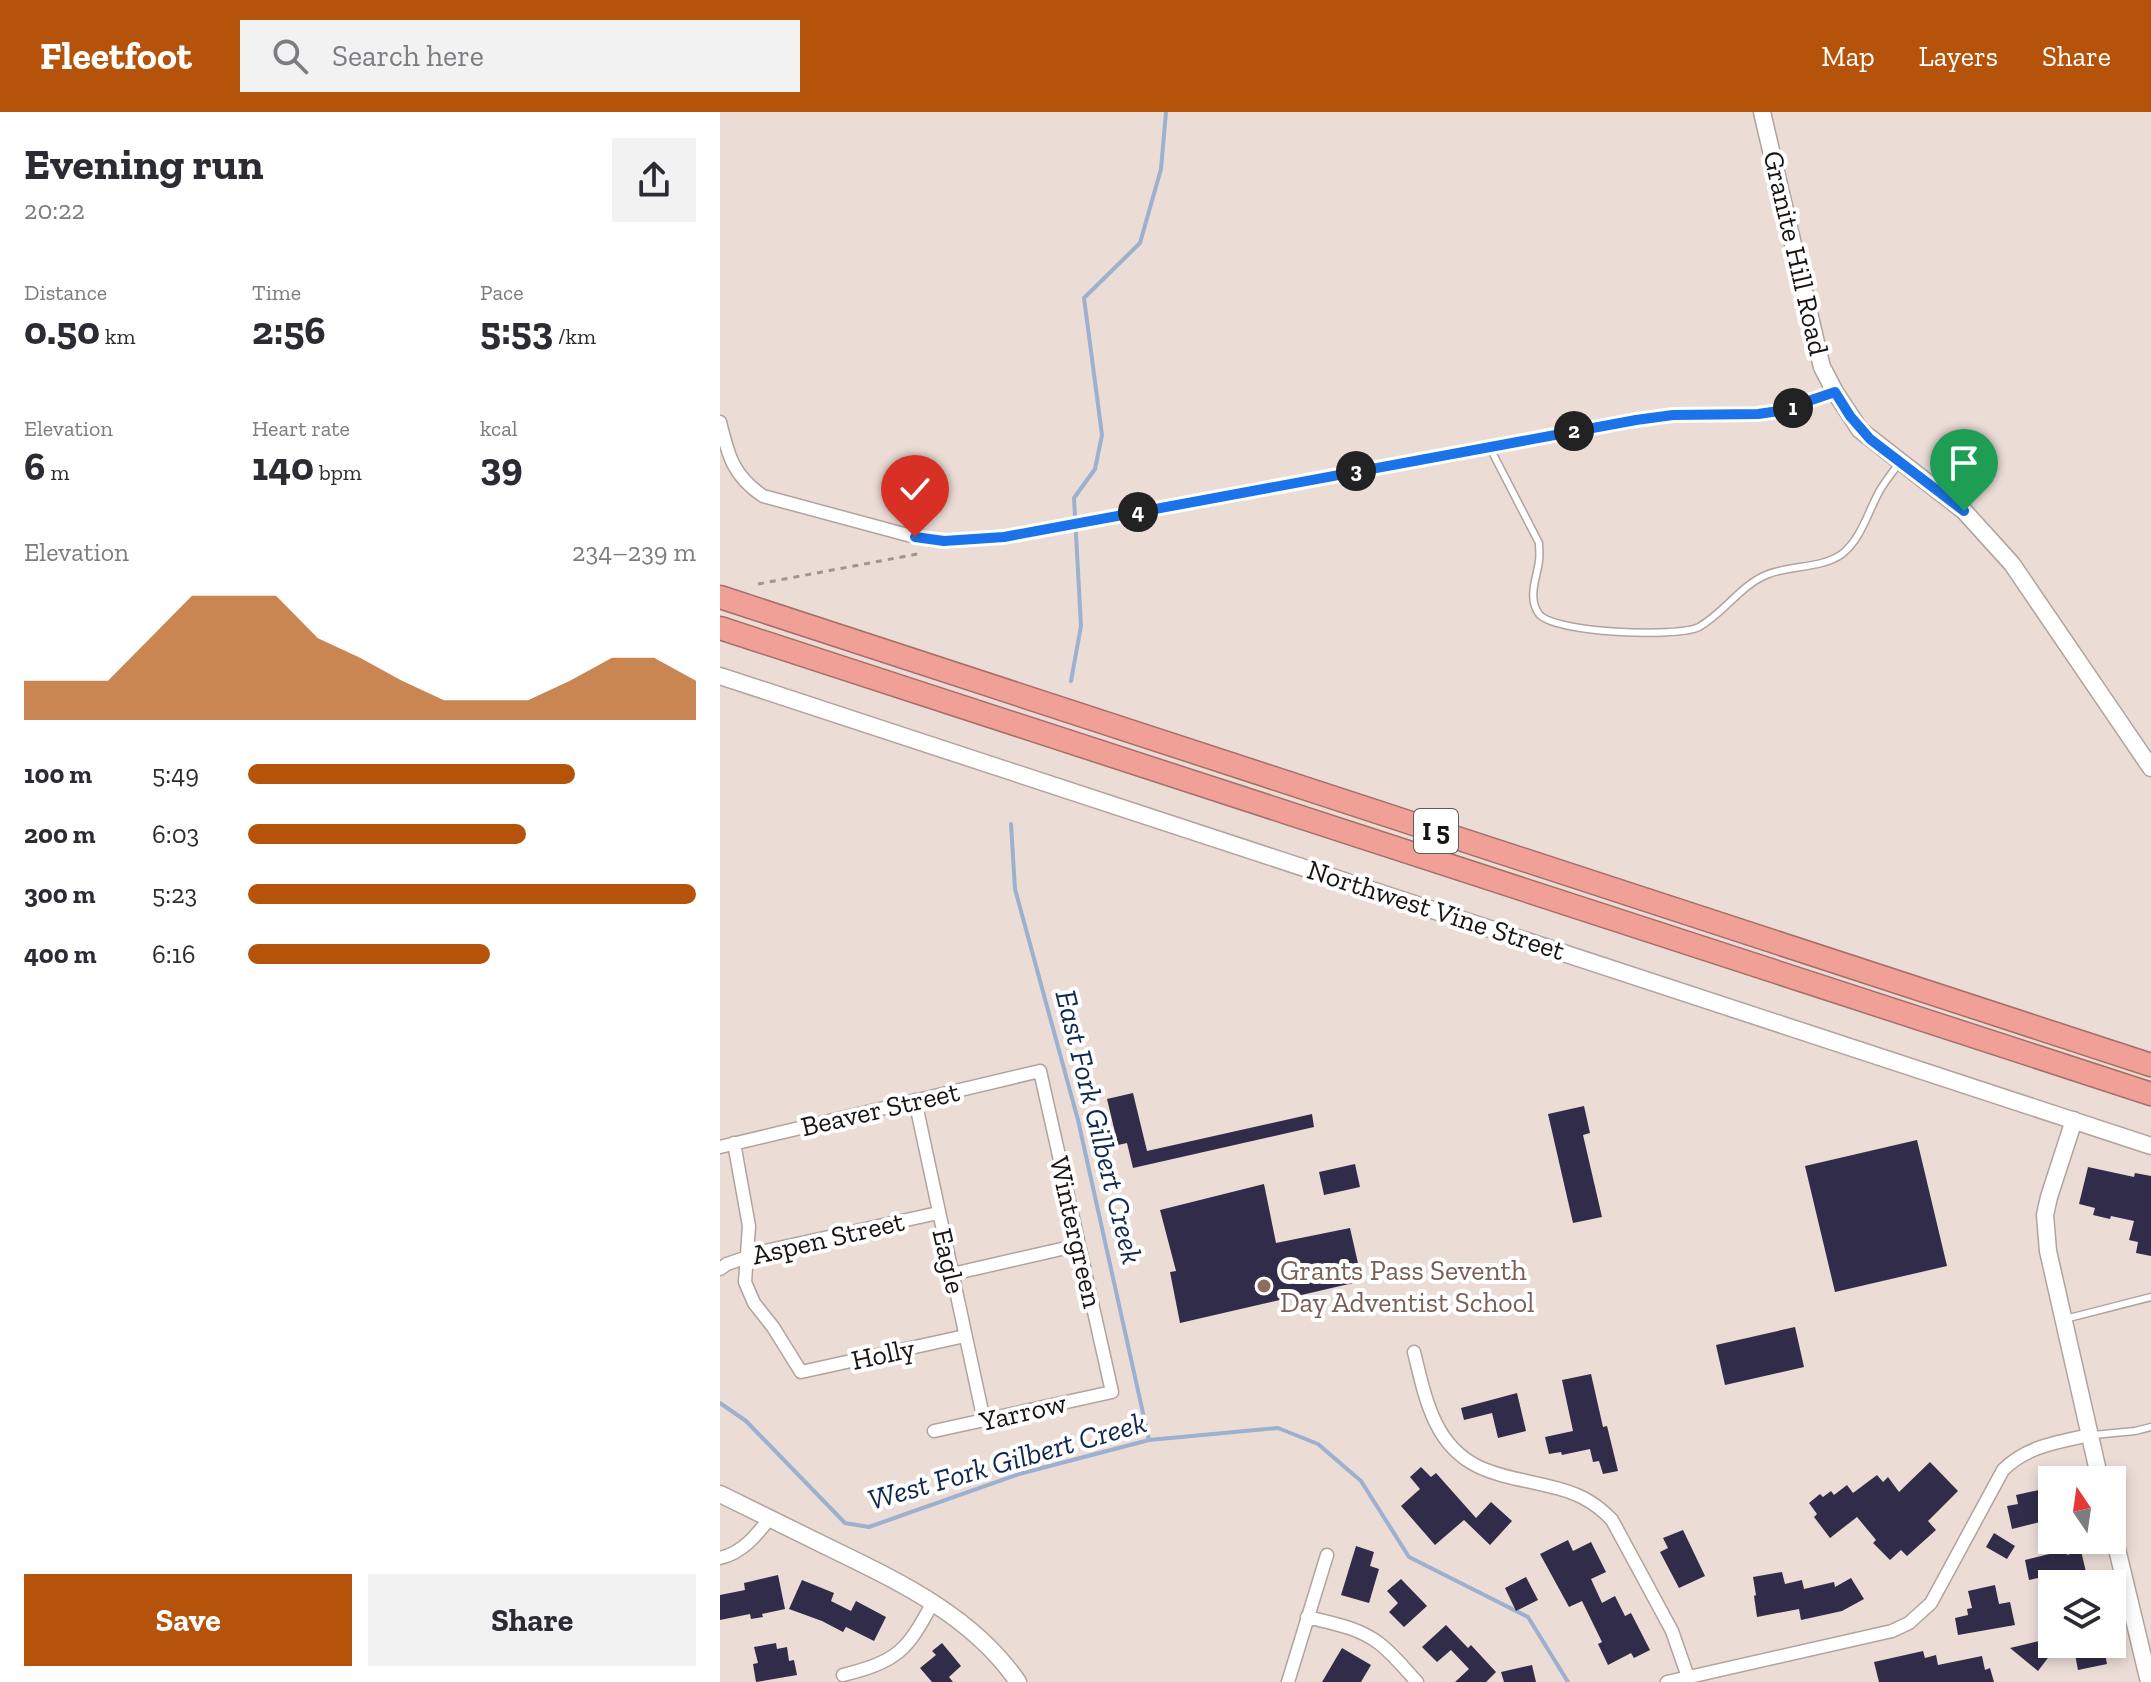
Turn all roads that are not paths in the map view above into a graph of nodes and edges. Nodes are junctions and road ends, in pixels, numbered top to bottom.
1 (1762, 112) edge
2 (1835, 392) junction
3 (720, 422) edge
4 (1489, 446) junction
5 (1900, 462) junction
6 (720, 597) edge
7 (720, 628) edge
8 (720, 676) edge
9 (2151, 768) edge
10 (2151, 1065) edge
11 (1040, 1071) joint
12 (2151, 1094) edge
13 (915, 1100) junction
14 (2074, 1120) junction
15 (734, 1143) junction
16 (2151, 1146) edge
17 (720, 1147) edge
18 (938, 1213) junction
19 (1079, 1245) junction
20 (746, 1257) junction
21 (720, 1269) edge
22 (952, 1274) junction
23 (2151, 1297) edge
24 (2062, 1320) junction
25 (965, 1336) junction
26 (1414, 1352) dead end
27 (1112, 1392) joint
28 (984, 1421) junction
29 (2151, 1427) edge
30 (934, 1431) dead end
31 (2090, 1435) junction
32 (2097, 1466) edge
33 (720, 1494) edge
34 (769, 1519) junction
35 (2118, 1554) edge
36 (1327, 1555) dead end
37 (720, 1558) edge
38 (933, 1602) junction
39 (1307, 1617) junction
40 (843, 1675) dead end
41 (1688, 1677) junction
42 (1018, 1682) edge
43 (1288, 1682) edge
44 (1417, 1682) edge
45 (1667, 1682) edge
46 (2149, 1682) edge

1 - 2 street, Granite Hill Road
2 - 4 street
2 - 5 street, Granite Hill Road
3 - 4 street
4 - 5 lane
5 - 9 street, Granite Hill Road
6 - 10 highway, I 5
7 - 12 highway, I 5
8 - 14 street, Northwest Vine Street
11 - 13 street, Beaver Street
11 - 19 street, Wintergreen
13 - 15 street, Beaver Street
13 - 18 street, Eagle
14 - 16 street, Northwest Vine Street
14 - 24 street
15 - 17 street, Beaver Street
15 - 20 street
18 - 20 street, Aspen Street
18 - 22 street, Eagle
19 - 22 street
19 - 27 street, Wintergreen
20 - 21 street, Aspen Street
20 - 25 street, Holly
22 - 25 street, Eagle
23 - 24 lane
24 - 31 street
25 - 28 street, Eagle
26 - 41 street
27 - 28 street, Yarrow
28 - 30 street, Yarrow
29 - 31 lane
31 - 32 street
31 - 41 street
33 - 34 street
34 - 37 street
34 - 38 street
35 - 46 street
36 - 39 street
38 - 40 street
38 - 42 street
39 - 43 street
39 - 44 street
41 - 45 street

